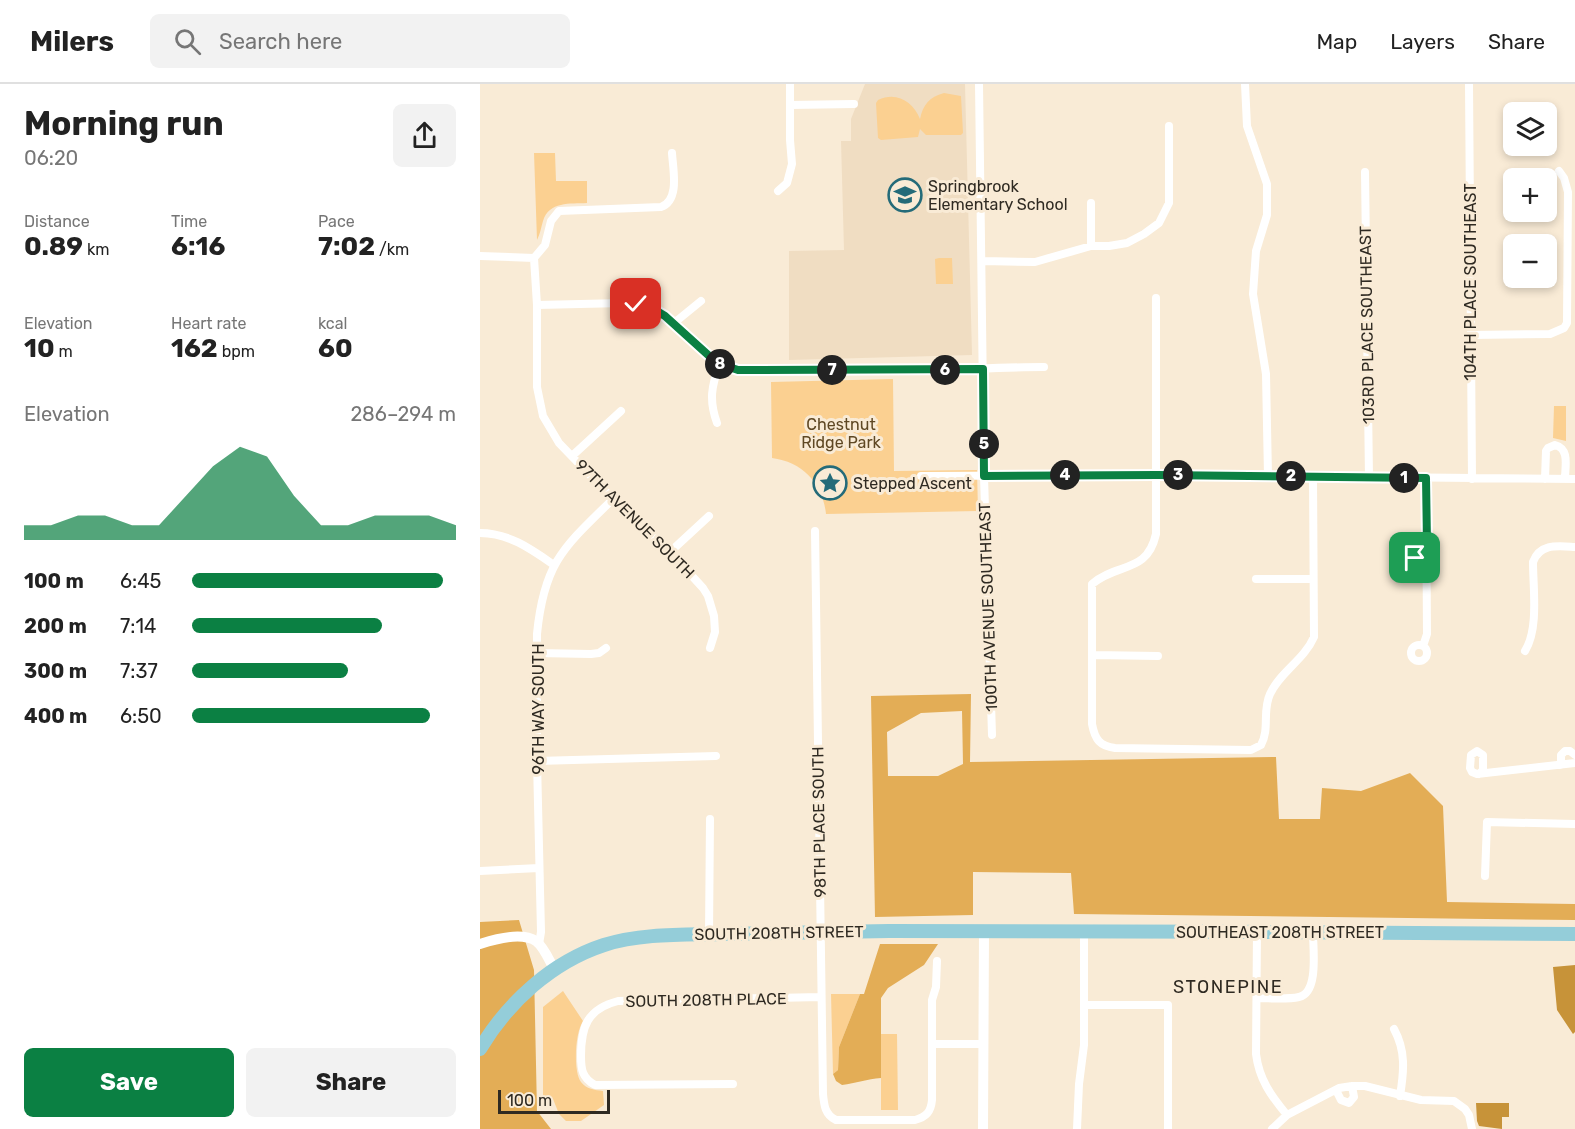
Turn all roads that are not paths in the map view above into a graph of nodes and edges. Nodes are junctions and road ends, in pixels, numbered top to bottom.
1 (790, 84) edge
2 (979, 84) edge
3 (1245, 84) edge
4 (1469, 84) edge
5 (854, 104) dead end
6 (790, 105) junction
7 (1169, 126) dead end
8 (672, 153) dead end
9 (1559, 171) dead end
10 (1365, 172) dead end
11 (778, 191) dead end
12 (1091, 203) dead end
13 (1091, 246) junction
14 (480, 256) edge
15 (534, 258) junction
16 (983, 261) junction
17 (1156, 298) dead end
18 (701, 301) dead end
19 (537, 305) junction
20 (674, 323) junction
21 (1471, 335) junction
22 (720, 364) junction
23 (1044, 367) dead end
24 (983, 369) junction
25 (621, 411) dead end
26 (717, 423) dead end
27 (572, 456) junction
28 (1157, 475) junction
29 (921, 476) dead end
30 (984, 476) junction
31 (1268, 476) junction
32 (1313, 477) junction
33 (1369, 478) junction
34 (1426, 478) junction
35 (1472, 479) junction
36 (1545, 479) junction
37 (1565, 479) junction
38 (1575, 479) edge
39 (613, 499) junction
40 (709, 516) dead end
41 (815, 531) dead end
42 (480, 533) edge
43 (1427, 543) junction
44 (1575, 547) edge
45 (670, 552) junction
46 (1427, 560) junction
47 (554, 565) junction
48 (1256, 579) dead end
49 (1313, 579) junction
50 (1423, 646) dead end
51 (606, 648) dead end
52 (710, 648) dead end
53 (1525, 651) dead end
54 (537, 653) junction
55 (1093, 655) junction
56 (1158, 656) dead end
57 (992, 735) dead end
58 (1575, 755) edge
59 (717, 756) dead end
60 (537, 761) junction
61 (1575, 764) edge
62 (1561, 765) junction
63 (1479, 774) dead end
64 (710, 819) dead end
65 (1575, 824) edge
66 (539, 868) junction
67 (480, 871) edge
68 (1485, 876) dead end
69 (1084, 930) junction
70 (984, 931) junction
71 (820, 932) junction
72 (1257, 932) junction
73 (1313, 933) junction
74 (709, 934) junction
75 (1575, 934) edge
76 (480, 944) edge
77 (539, 944) junction
78 (936, 961) dead end
79 (554, 969) junction
80 (821, 997) junction
81 (1257, 998) junction
82 (1086, 1005) junction
83 (1394, 1029) dead end
84 (932, 1044) junction
85 (984, 1044) junction
86 (480, 1049) edge
87 (733, 1084) dead end
88 (1352, 1086) junction
89 (1336, 1090) junction
90 (1400, 1096) junction
91 (1287, 1115) junction
92 (983, 1129) edge
93 (1077, 1129) edge
94 (1168, 1129) edge
95 (1272, 1129) edge
96 (1472, 1129) edge

1 - 6 street
2 - 16 street, 100TH AVENUE SOUTHEAST
3 - 31 street
4 - 21 street, 104TH PLACE SOUTHEAST
5 - 6 street
6 - 11 street
7 - 13 street
8 - 15 street
9 - 21 street
10 - 33 street, 103RD PLACE SOUTHEAST
12 - 13 street
13 - 16 street
14 - 15 street
15 - 19 street, 97TH AVENUE SOUTH
16 - 24 street, 100TH AVENUE SOUTHEAST
17 - 28 street
18 - 20 street
19 - 20 street
19 - 27 street, 97TH AVENUE SOUTH
20 - 22 street
21 - 35 street, 104TH PLACE SOUTHEAST
22 - 24 street
22 - 26 street
23 - 24 street
24 - 30 street, 100TH AVENUE SOUTHEAST
25 - 27 street
27 - 39 street, 97TH AVENUE SOUTH
28 - 30 street
28 - 31 street
28 - 55 street
29 - 30 street
30 - 57 street, 100TH AVENUE SOUTHEAST
31 - 32 street
32 - 33 street
32 - 49 street
33 - 34 street
34 - 35 street
34 - 43 street
35 - 36 street
36 - 37 street
36 - 37 street
37 - 38 street
39 - 45 street, 97TH AVENUE SOUTH
39 - 47 street, 96TH WAY SOUTH
40 - 45 street
41 - 71 street, 98TH PLACE SOUTH
42 - 47 street
43 - 46 street
43 - 46 street
44 - 53 street
45 - 52 street, 97TH AVENUE SOUTH
46 - 50 street
47 - 54 street, 96TH WAY SOUTH
48 - 49 street
49 - 55 street
51 - 54 street
54 - 60 street, 96TH WAY SOUTH
55 - 56 street
58 - 62 street
59 - 60 street
60 - 66 street, 96TH WAY SOUTH
61 - 62 street
62 - 63 street
64 - 74 street
65 - 68 street
66 - 67 street
66 - 77 street, 96TH WAY SOUTH
69 - 70 main road, SOUTHEAST 208TH STREET
69 - 72 main road, SOUTHEAST 208TH STREET
69 - 82 street
70 - 71 main road, SOUTH 208TH STREET
70 - 85 street
71 - 74 main road, SOUTH 208TH STREET
71 - 80 street, 98TH PLACE SOUTH
72 - 73 main road, SOUTHEAST 208TH STREET
72 - 81 street
73 - 75 main road, SOUTHEAST 208TH STREET
73 - 81 street
74 - 79 main road, SOUTH 208TH STREET
76 - 77 street
77 - 79 street
78 - 84 street
79 - 86 main road, SOUTH 208TH STREET
80 - 84 street, 98TH PLACE SOUTH
80 - 87 street, SOUTH 208TH PLACE
81 - 91 street
82 - 93 street
82 - 94 street
83 - 90 street
84 - 85 street
85 - 92 street
88 - 89 street
88 - 89 street
88 - 90 street
89 - 91 street
90 - 96 street
91 - 95 street

